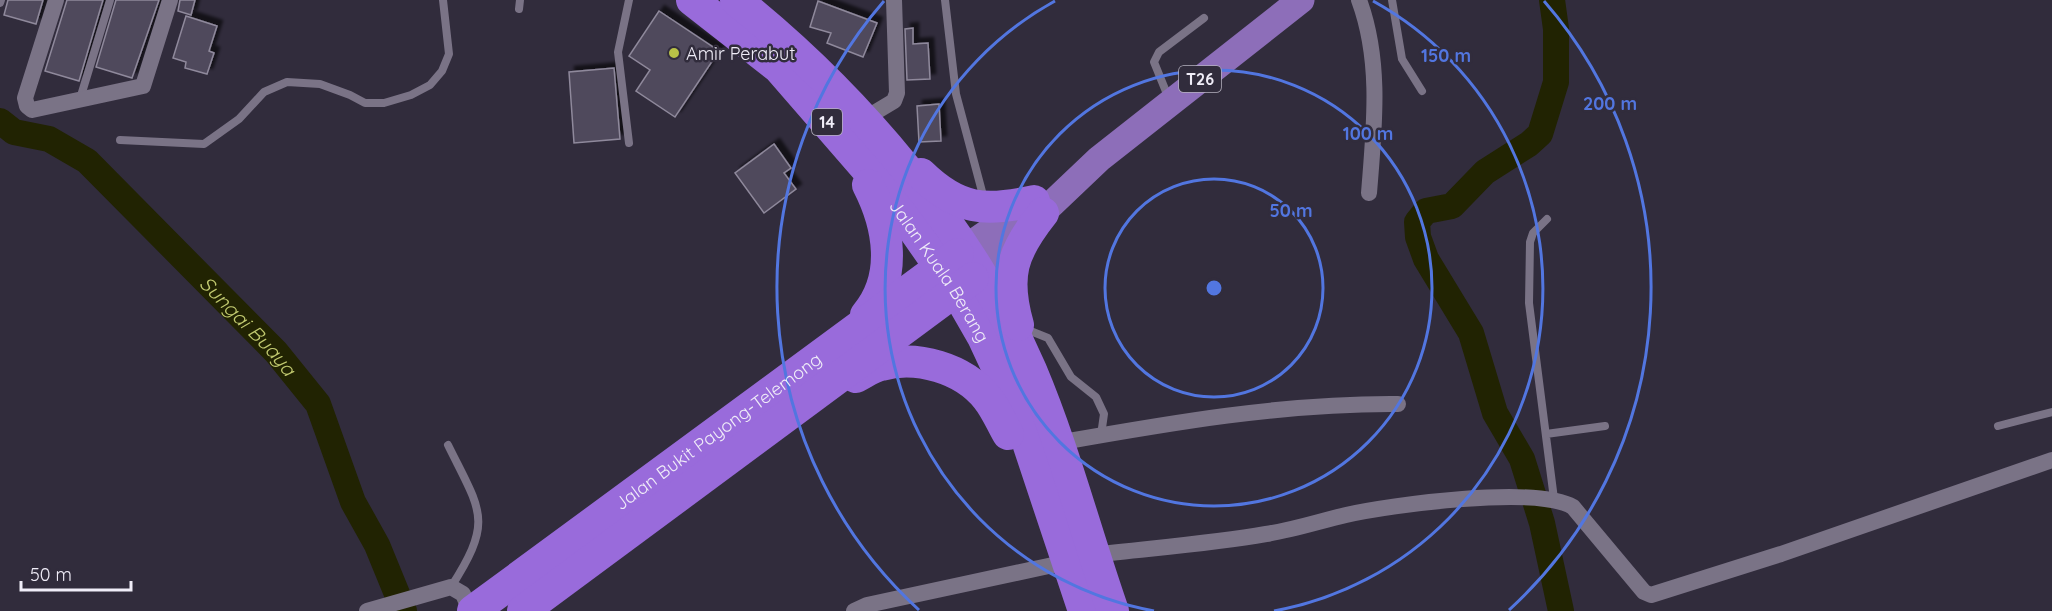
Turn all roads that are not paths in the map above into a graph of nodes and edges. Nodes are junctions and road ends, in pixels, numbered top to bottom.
1 (56, 0) edge
2 (110, 0) edge
3 (170, 0) edge
4 (443, 0) edge
5 (629, 0) edge
6 (692, 0) edge
7 (736, 0) edge
8 (894, 0) edge
9 (945, 0) edge
10 (1300, 0) edge
11 (1359, 0) edge
12 (1392, 0) edge
13 (1204, 18) dead end
14 (1422, 92) dead end
15 (80, 100) junction
16 (1171, 102) junction
17 (853, 129) junction
18 (120, 140) dead end
19 (629, 143) dead end
20 (1369, 193) dead end
21 (1038, 207) junction
22 (986, 208) junction
23 (1547, 219) dead end
24 (960, 270) junction
25 (1018, 325) junction
26 (854, 330) junction
27 (1031, 370) junction
28 (1398, 405) dead end
29 (2052, 412) edge
30 (1605, 426) dead end
31 (1998, 426) dead end
32 (1546, 434) junction
33 (1101, 435) junction
34 (1057, 443) junction
35 (448, 445) dead end
36 (739, 451) junction
37 (2052, 460) edge
38 (1549, 499) junction
39 (1057, 528) junction
40 (1080, 558) junction
41 (451, 587) junction
42 (475, 609) edge
43 (369, 610) edge
44 (523, 611) edge
45 (854, 611) edge
46 (1084, 611) edge
47 (1113, 611) edge

1 - 15 street
2 - 15 lane
3 - 15 street
4 - 18 lane
5 - 19 lane
6 - 17 highway, Jalan Kuala Berang / 14
7 - 17 highway, Jalan Kuala Berang / 14
8 - 17 street
9 - 22 lane
10 - 16 main road, T26
11 - 20 street
12 - 14 lane
13 - 16 lane
16 - 21 main road, T26
17 - 22 highway
17 - 24 highway, Jalan Kuala Berang / 14
17 - 26 highway
21 - 22 highway
21 - 24 main road
21 - 25 highway
23 - 32 lane
24 - 26 highway, Jalan Bukit Payong-Telemong
24 - 27 highway, Jalan Kuala Berang / 14
24 - 36 highway, Jalan Bukit Payong-Telemong
24 - 39 highway, Jalan Kuala Berang / 14
25 - 27 highway
25 - 33 lane
26 - 42 highway, Jalan Bukit Payong-Telemong
27 - 34 highway, Jalan Kuala Berang / 14
28 - 33 street
29 - 31 lane
30 - 32 lane
32 - 38 lane
33 - 34 street
34 - 40 highway, Jalan Kuala Berang / 14
35 - 41 lane
36 - 39 highway
36 - 44 highway, Jalan Bukit Payong-Telemong
37 - 38 street
38 - 40 street
39 - 40 highway, Jalan Kuala Berang / 14
40 - 45 street
40 - 46 highway, Jalan Kuala Berang / 14
40 - 47 highway, Jalan Kuala Berang / 14
41 - 42 street
41 - 43 street

